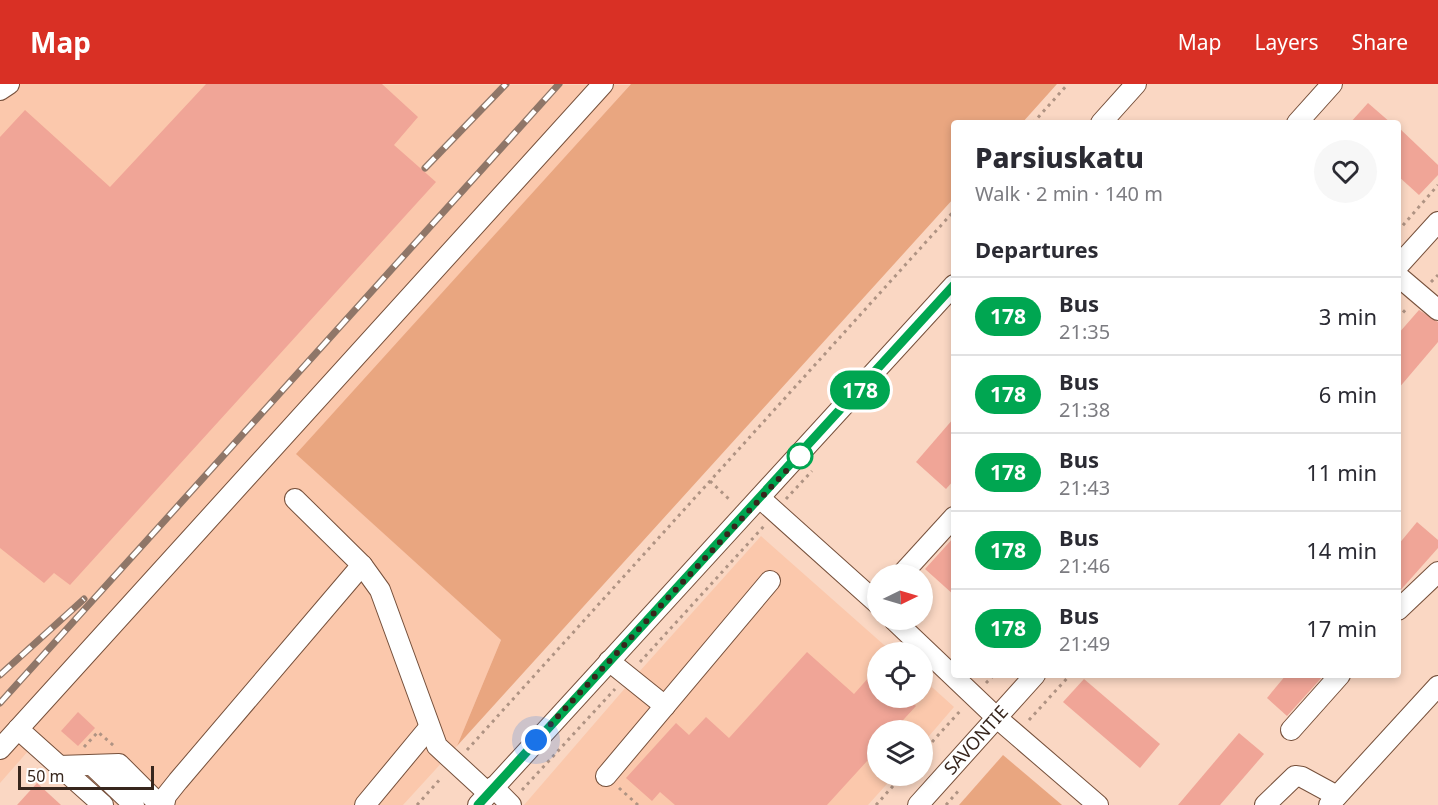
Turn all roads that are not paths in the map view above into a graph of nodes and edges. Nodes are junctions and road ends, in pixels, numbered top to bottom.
1 (9, 84) edge
2 (1136, 84) edge
3 (1332, 84) edge
4 (596, 86) edge
5 (0, 90) edge
6 (1104, 120) edge
7 (1300, 120) edge
8 (1438, 222) edge
9 (1401, 264) edge
10 (1401, 279) edge
11 (951, 289) edge
12 (1438, 310) edge
13 (295, 499) dead end
14 (768, 505) junction
15 (951, 520) edge
16 (911, 564) edge
17 (362, 565) junction
18 (1438, 572) edge
19 (770, 581) dead end
20 (867, 594) edge
21 (1401, 607) edge
22 (905, 630) edge
23 (609, 661) junction
24 (951, 674) edge
25 (955, 678) edge
26 (1032, 678) edge
27 (1337, 678) edge
28 (1435, 694) edge
29 (665, 706) junction
30 (998, 718) junction
31 (18, 729) junction
32 (428, 729) junction
33 (1291, 730) dead end
34 (0, 749) edge
35 (86, 758) junction
36 (59, 766) junction
37 (606, 776) road end
38 (486, 795) edge
39 (1333, 800) edge
40 (511, 804) edge
41 (103, 805) edge
42 (134, 805) edge
43 (162, 805) edge
44 (365, 805) edge
45 (918, 805) edge
46 (1098, 805) edge
47 (1265, 805) edge

1 - 5 street
2 - 6 street
3 - 7 street
4 - 31 street
8 - 9 street
10 - 12 street
11 - 14 street
13 - 17 street
14 - 20 street
14 - 23 street
15 - 16 street
17 - 32 street
17 - 43 street
18 - 21 street
19 - 29 street
22 - 24 street
23 - 29 street
23 - 38 street
25 - 30 street
26 - 30 street, SAVONTIE
27 - 33 street
28 - 39 street
29 - 37 street
30 - 45 street, SAVONTIE
30 - 46 street
31 - 34 street
31 - 36 street
32 - 38 street
32 - 44 street
35 - 36 street
35 - 42 street
35 - 43 street
36 - 41 street
38 - 40 street
39 - 47 street

